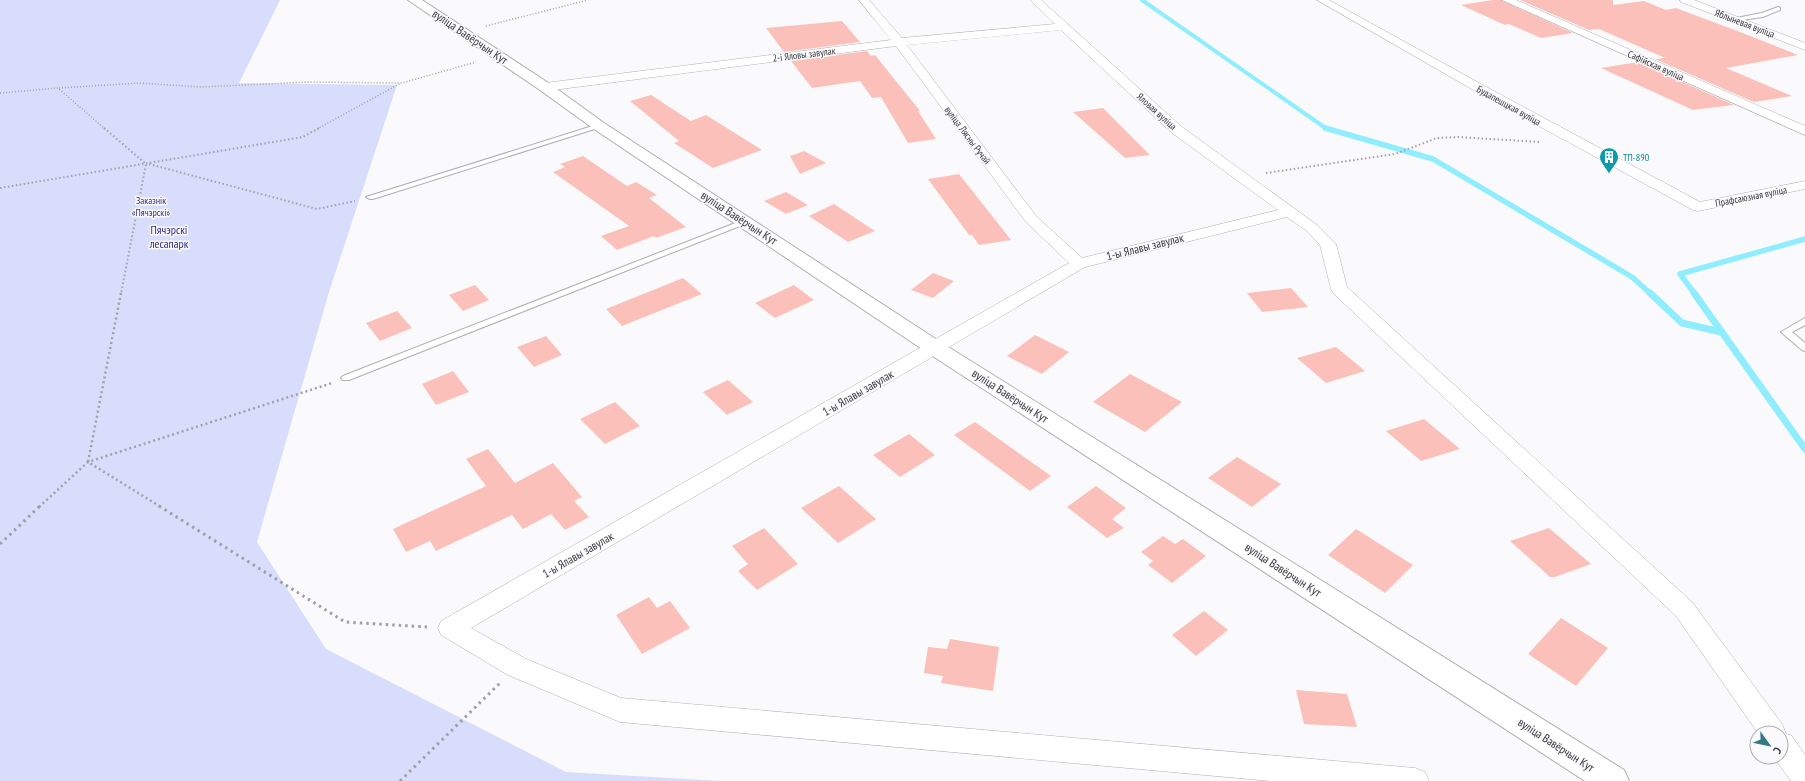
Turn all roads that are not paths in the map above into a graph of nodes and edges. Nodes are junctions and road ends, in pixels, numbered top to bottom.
1 (414, 0) edge
2 (864, 0) edge
3 (1035, 0) edge
4 (1322, 0) edge
5 (1507, 0) edge
6 (1685, 0) edge
7 (1778, 9) dead end
8 (1734, 19) junction
9 (1064, 26) junction
10 (899, 42) junction
11 (1805, 47) edge
12 (545, 87) junction
13 (599, 126) junction
14 (1805, 130) edge
15 (1805, 185) edge
16 (370, 197) road end
17 (1698, 207) joint
18 (1289, 212) junction
19 (746, 222) junction
20 (1079, 264) junction
21 (1805, 322) edge
22 (935, 348) junction
23 (1805, 348) edge
24 (346, 378) road end
25 (1767, 725) edge
26 (1789, 755) edge
27 (1805, 778) edge
28 (1415, 781) edge
29 (1613, 781) edge

1 - 12 street, вуліца Вавёрчын Кут
2 - 10 street, вуліца Лясны Ручай
3 - 9 street, Яловая вуліца
4 - 17 street, Будапешцкая вуліца
5 - 14 street, Сафійская вуліца
6 - 8 street, Яблыневая вуліца
7 - 8 lane
8 - 11 street, Яблыневая вуліца
9 - 10 street, 2-і Яловы завулак
9 - 18 street, Яловая вуліца
10 - 12 street, 2-і Яловы завулак
10 - 20 street, вуліца Лясны Ручай
12 - 13 street, вуліца Вавёрчын Кут
13 - 16 lane
13 - 19 street, вуліца Вавёрчын Кут
15 - 17 street, Прафсаюзная вуліца
18 - 20 street, 1-ы Ялавы завулак
18 - 25 street, Яловая вуліца
19 - 22 street, вуліца Вавёрчын Кут
19 - 24 lane
20 - 22 street, 1-ы Ялавы завулак
21 - 23 lane
22 - 28 street, 1-ы Ялавы завулак
22 - 29 street, вуліца Вавёрчын Кут
26 - 27 street

